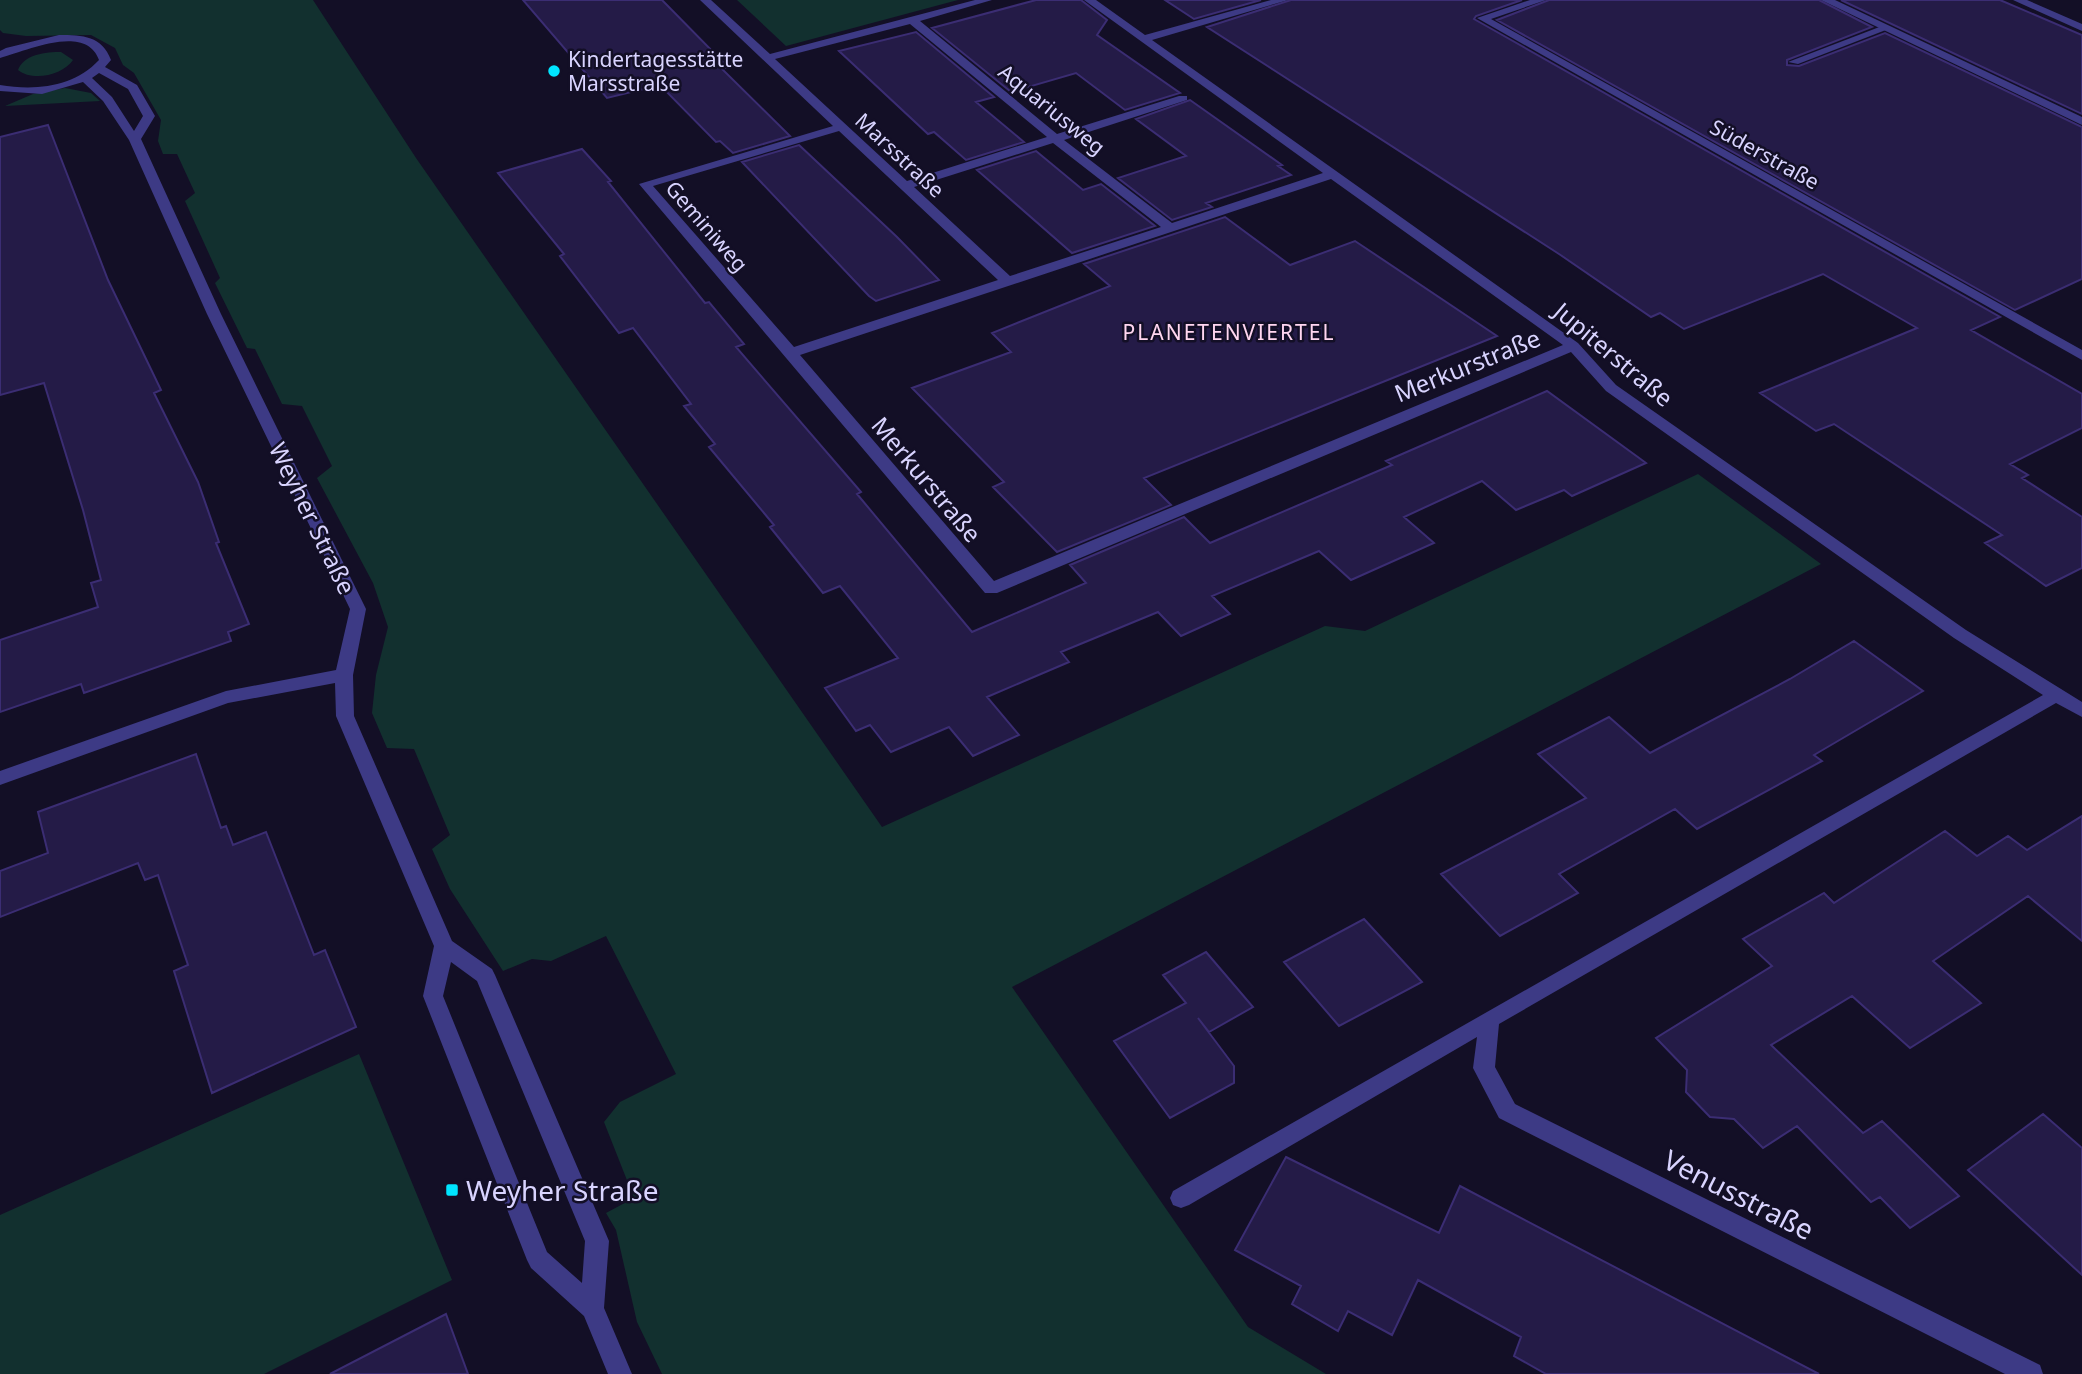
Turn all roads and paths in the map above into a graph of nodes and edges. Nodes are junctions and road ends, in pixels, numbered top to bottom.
1 (705, 0) edge
2 (987, 0) edge
3 (1089, 0) edge
4 (1283, 0) edge
5 (1541, 0) edge
6 (1826, 0) edge
7 (2018, 0) edge
8 (912, 20) junction
9 (1886, 27) junction
10 (2082, 28) edge
11 (1143, 39) junction
12 (3, 50) edge
13 (768, 58) junction
14 (1794, 62) dead end
15 (98, 68) junction
16 (83, 77) junction
17 (6, 89) edge
18 (1183, 98) dead end
19 (0, 99) edge
20 (2082, 121) edge
21 (841, 127) junction
22 (135, 139) junction
23 (1056, 139) junction
24 (1334, 174) junction
25 (905, 186) junction
26 (1170, 227) junction
27 (1006, 280) junction
28 (1573, 346) junction
29 (790, 353) junction
30 (2082, 356) edge
31 (344, 676) junction
32 (2058, 694) junction
33 (2082, 711) edge
34 (0, 778) edge
35 (444, 946) junction
36 (1489, 1019) junction
37 (1181, 1199) dead end
38 (593, 1308) junction
39 (620, 1374) edge
40 (2031, 1374) edge

1 - 13 street, Marsstraße
2 - 8 street
3 - 11 street, Jupiterstraße
4 - 11 street
5 - 30 street, Süderstraße
6 - 9 street
7 - 10 street
8 - 13 street
8 - 23 street, Aquariusweg
9 - 14 street
9 - 20 street
11 - 24 street, Jupiterstraße
12 - 15 street
13 - 21 street, Marsstraße
15 - 16 street
15 - 22 street
16 - 17 street
16 - 22 street, Weyher Straße
17 - 19 street
18 - 23 street
21 - 25 street, Marsstraße
21 - 29 street, Geminiweg
22 - 31 street, Weyher Straße
23 - 25 street
23 - 26 street, Aquariusweg
24 - 26 street
24 - 28 street, Jupiterstraße
25 - 27 street, Marsstraße
26 - 27 street
27 - 29 street
28 - 29 street, Merkurstraße
28 - 32 street, Jupiterstraße
31 - 34 street
31 - 35 street, Weyher Straße
32 - 33 street, Jupiterstraße
32 - 36 street
35 - 38 street
35 - 38 street
36 - 37 street
36 - 40 street, Venusstraße
38 - 39 street

